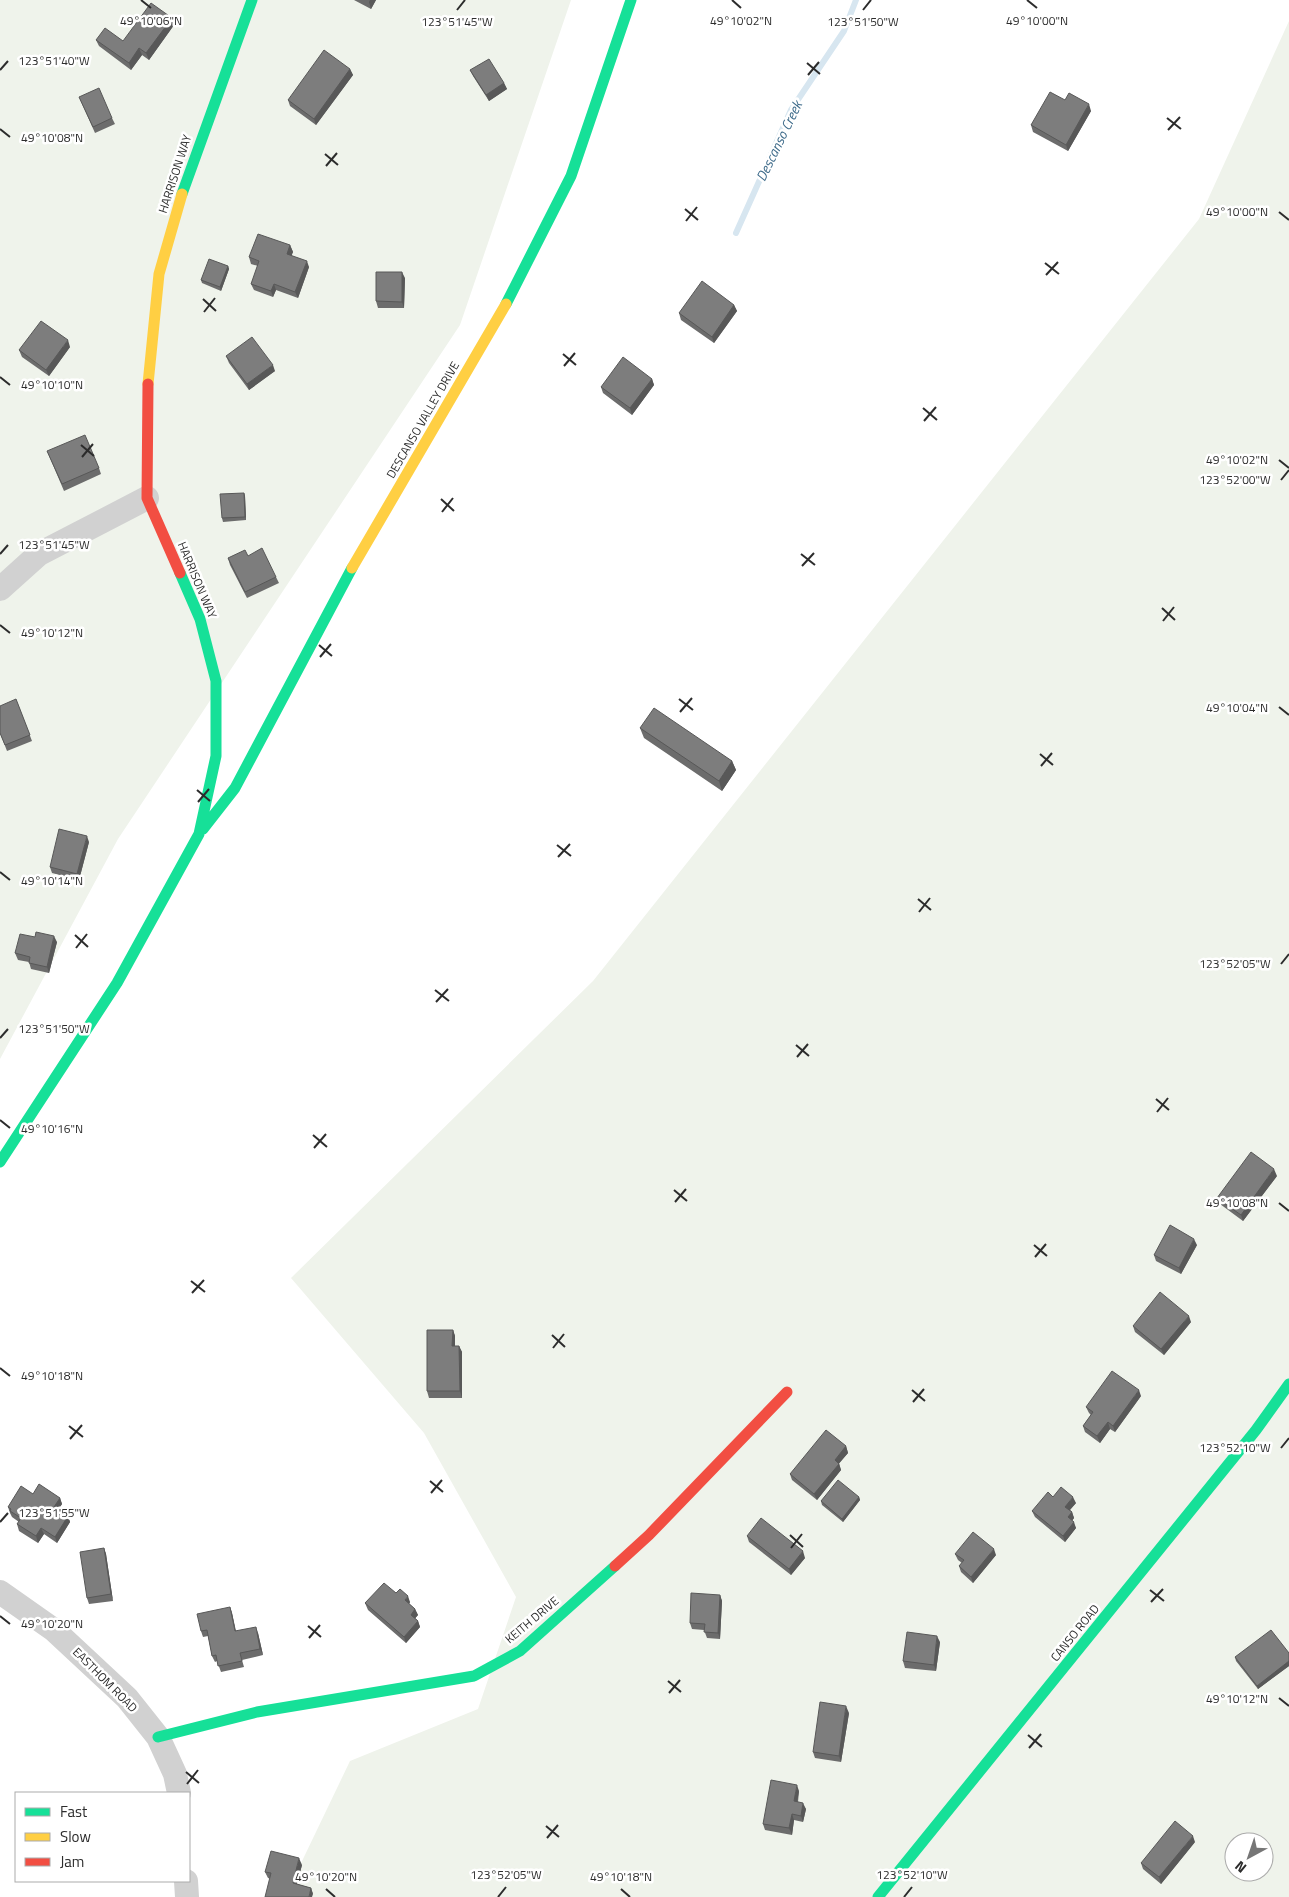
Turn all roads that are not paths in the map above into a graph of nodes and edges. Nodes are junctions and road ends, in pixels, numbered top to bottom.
1 (252, 0) edge
2 (631, 0) edge
3 (147, 498) junction
4 (0, 589) edge
5 (199, 834) junction
6 (0, 1162) edge
7 (1289, 1384) edge
8 (787, 1392) dead end
9 (0, 1592) edge
10 (158, 1737) junction
11 (179, 1792) edge
12 (186, 1882) edge
13 (186, 1897) edge
14 (878, 1897) edge

1 - 3 street, HARRISON WAY
2 - 5 street, DESCANSO VALLEY DRIVE
3 - 4 street
3 - 5 street, HARRISON WAY
5 - 6 street, HARRISON WAY
7 - 14 street, CANSO ROAD
8 - 10 street, KEITH DRIVE
9 - 10 street, EASTHOM ROAD
10 - 11 street, EASTHOM ROAD
12 - 13 street

